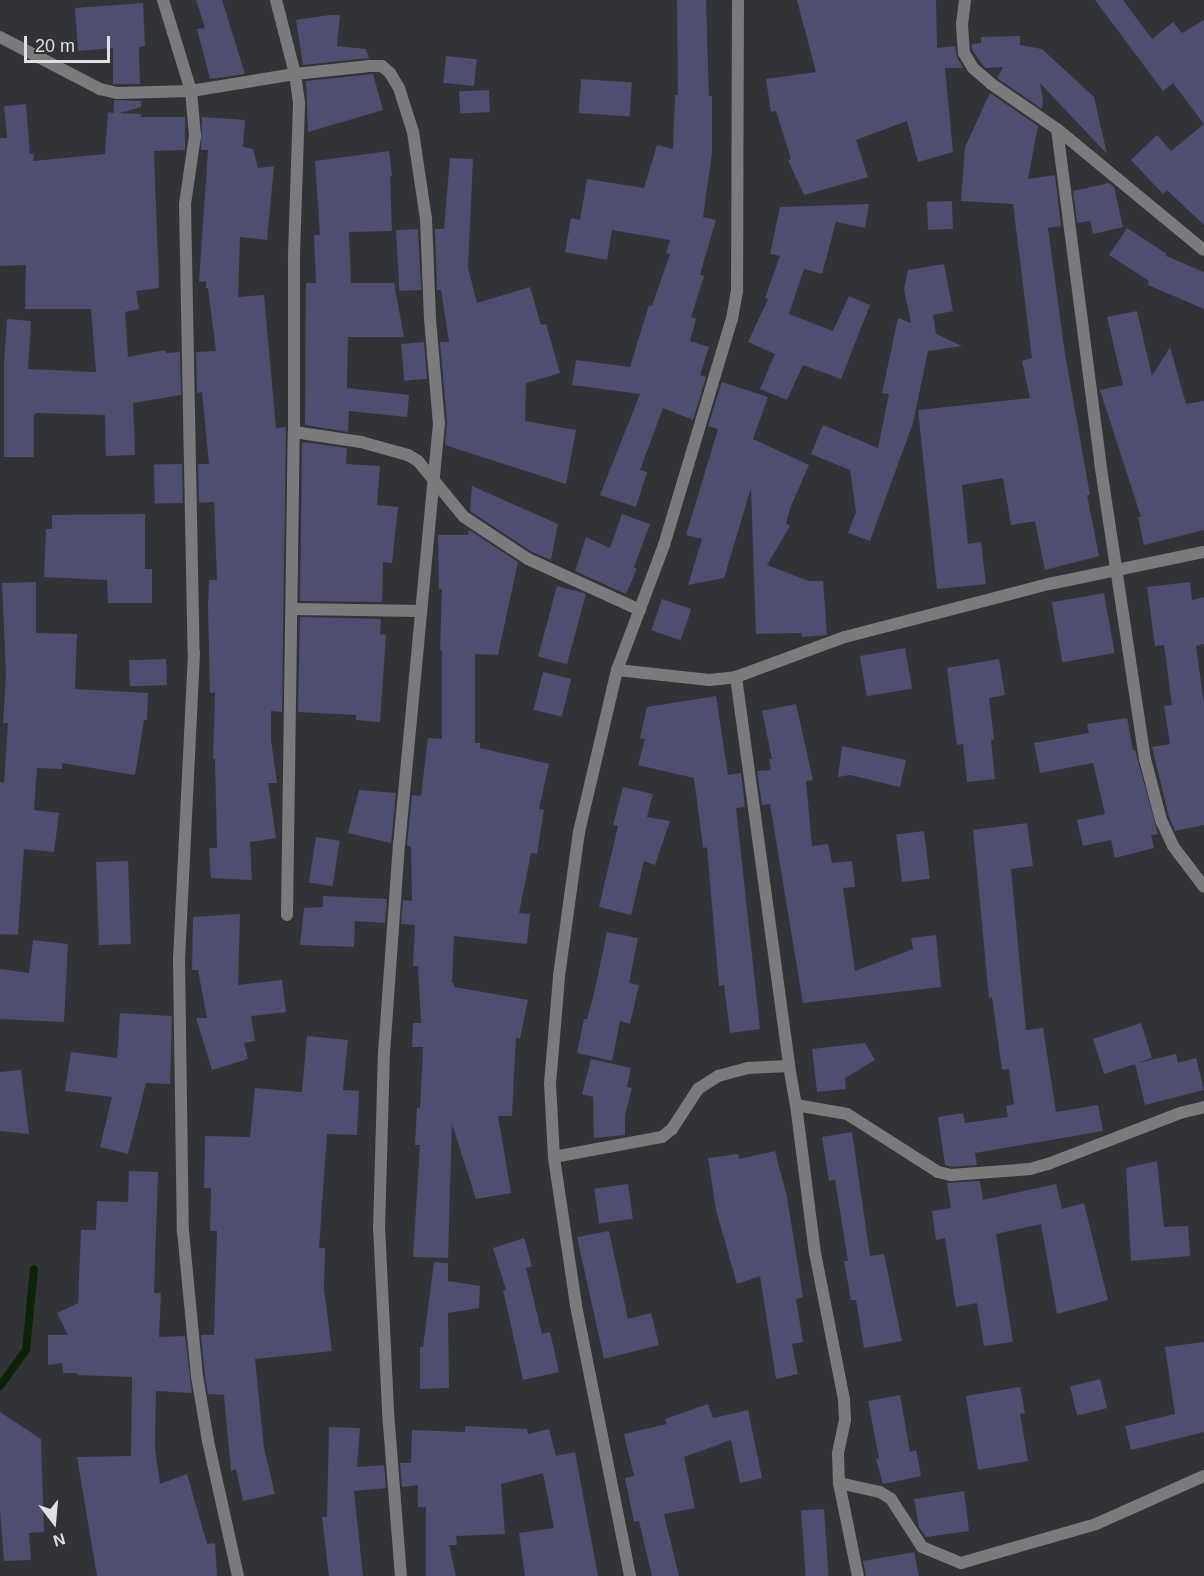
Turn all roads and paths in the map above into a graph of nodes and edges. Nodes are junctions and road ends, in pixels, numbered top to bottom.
1 (163, 0) edge
2 (276, 0) edge
3 (738, 0) edge
4 (965, 0) edge
5 (0, 37) edge
6 (295, 74) junction
7 (191, 91) junction
8 (1058, 129) junction
9 (1204, 250) edge
10 (294, 432) junction
11 (433, 479) junction
12 (1204, 552) edge
13 (1118, 568) junction
14 (293, 609) junction
15 (640, 610) junction
16 (421, 611) junction
17 (617, 670) junction
18 (736, 677) junction
19 (1204, 887) edge
20 (287, 915) dead end
21 (789, 1066) junction
22 (796, 1105) junction
23 (1204, 1107) edge
24 (554, 1157) junction
25 (1204, 1476) edge
26 (839, 1483) junction
27 (238, 1576) edge
28 (401, 1576) edge
29 (630, 1576) edge
30 (858, 1576) edge

1 - 7 street
2 - 6 street
3 - 15 street
4 - 8 street
5 - 7 street
6 - 7 street
6 - 10 street
6 - 11 street
7 - 27 street
8 - 9 street
8 - 13 street
10 - 11 street
10 - 14 street
11 - 15 street
11 - 16 street
12 - 13 street
13 - 18 street
13 - 19 street
14 - 16 street
14 - 20 street
15 - 17 street
16 - 28 street
17 - 18 street
17 - 24 street
18 - 21 street
21 - 22 street
21 - 24 street
22 - 23 street
22 - 26 street
24 - 29 street
25 - 26 street
26 - 30 street

